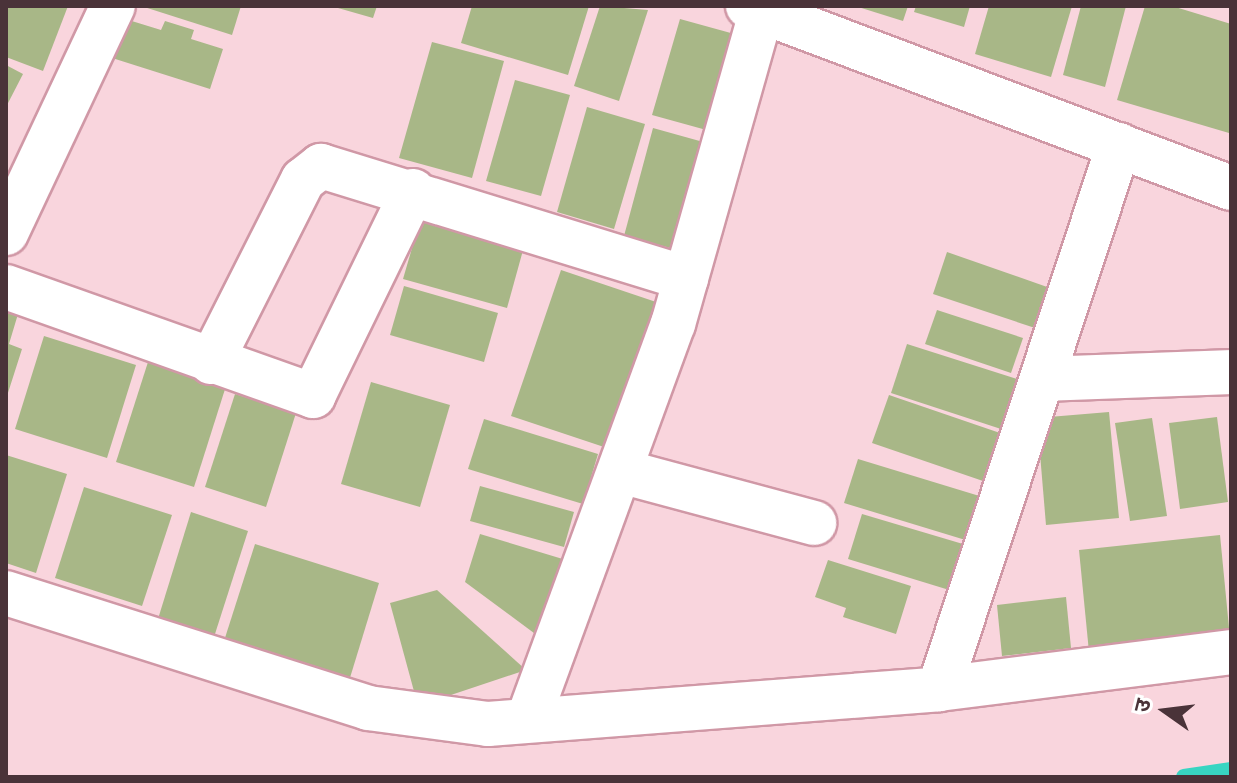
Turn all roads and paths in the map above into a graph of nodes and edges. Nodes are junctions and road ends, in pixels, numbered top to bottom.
1 (113, 6) edge
2 (758, 8) edge
3 (1119, 145) junction
4 (1231, 188) edge
5 (413, 191) junction
6 (6, 233) edge
7 (686, 278) junction
8 (6, 287) edge
9 (211, 362) junction
10 (1231, 372) edge
11 (1044, 379) junction
12 (624, 472) junction
13 (814, 523) dead end
14 (6, 593) edge
15 (1231, 652) edge
16 (939, 689) junction
17 (529, 717) junction

1 - 6 street
2 - 3 street
2 - 7 street
3 - 4 street
3 - 11 street
5 - 7 street
5 - 9 street
5 - 9 street
7 - 12 street
8 - 9 street
10 - 11 street
11 - 16 street
12 - 13 street
12 - 17 street
14 - 17 street
15 - 16 street
16 - 17 street

